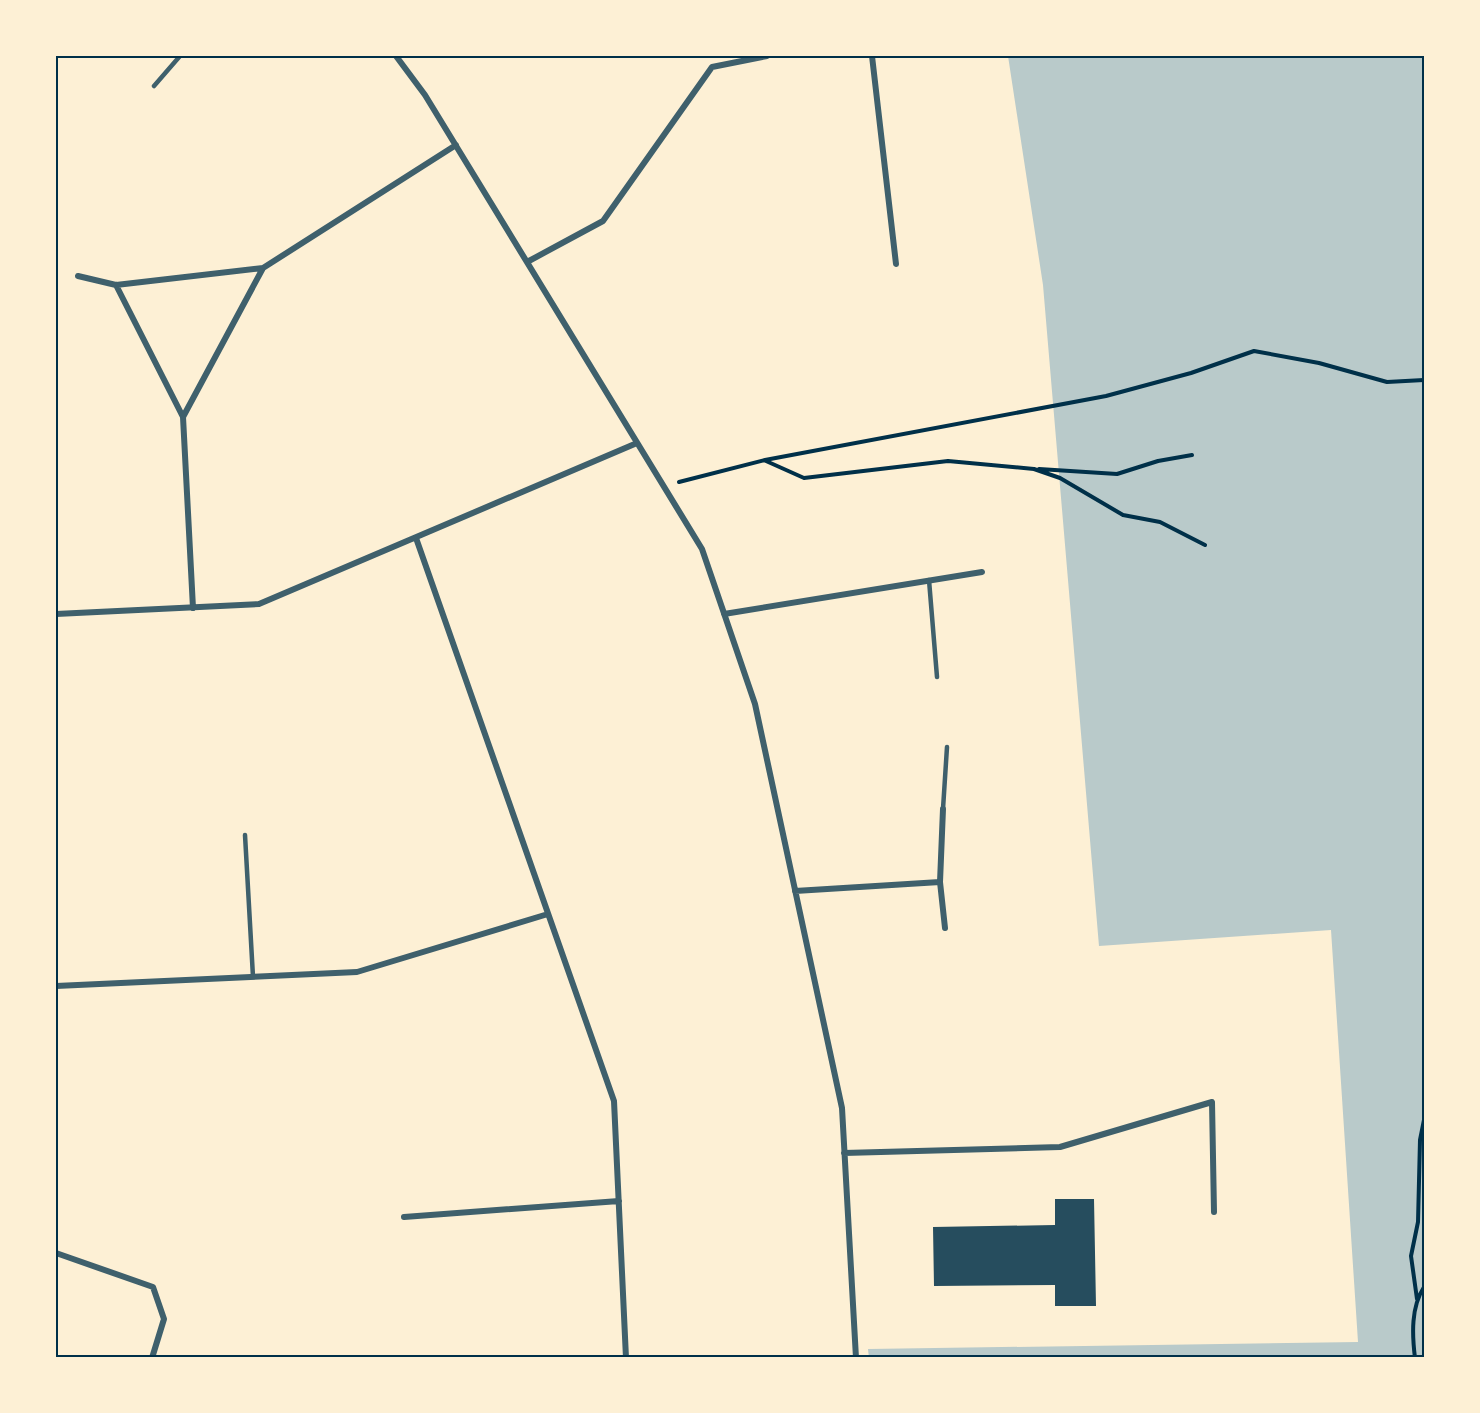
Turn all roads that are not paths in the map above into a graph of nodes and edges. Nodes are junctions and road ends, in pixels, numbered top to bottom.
1 (180, 56) edge
2 (396, 56) edge
3 (767, 56) edge
4 (872, 56) edge
5 (154, 86) dead end
6 (456, 145) junction
7 (527, 262) junction
8 (896, 264) dead end
9 (263, 268) junction
10 (78, 276) dead end
11 (116, 285) junction
12 (183, 417) junction
13 (637, 443) junction
14 (416, 538) junction
15 (982, 572) dead end
16 (930, 580) junction
17 (193, 608) junction
18 (56, 614) edge
19 (724, 614) junction
20 (937, 677) dead end
21 (947, 747) dead end
22 (943, 809) joint
23 (245, 835) dead end
24 (940, 882) junction
25 (795, 891) junction
26 (548, 914) junction
27 (945, 928) dead end
28 (253, 977) junction
29 (56, 986) edge
30 (844, 1153) junction
31 (619, 1201) junction
32 (1215, 1212) dead end
33 (404, 1217) dead end
34 (56, 1253) edge
35 (152, 1358) edge
36 (626, 1358) edge
37 (856, 1358) edge

1 - 5 lane
2 - 6 street
3 - 7 street
4 - 8 street
6 - 7 street
6 - 9 street
7 - 13 street
9 - 11 street
9 - 12 street
10 - 11 street
11 - 12 street
12 - 17 street
13 - 14 street
13 - 19 street
14 - 17 street
14 - 26 street
15 - 16 street
16 - 19 street
16 - 20 lane
17 - 18 street
19 - 25 street
21 - 22 lane
22 - 24 street
23 - 28 lane
24 - 25 street
24 - 27 street
25 - 30 street
26 - 28 street
26 - 31 street
28 - 29 street
30 - 32 street
30 - 37 street
31 - 33 street
31 - 36 street
34 - 35 street

